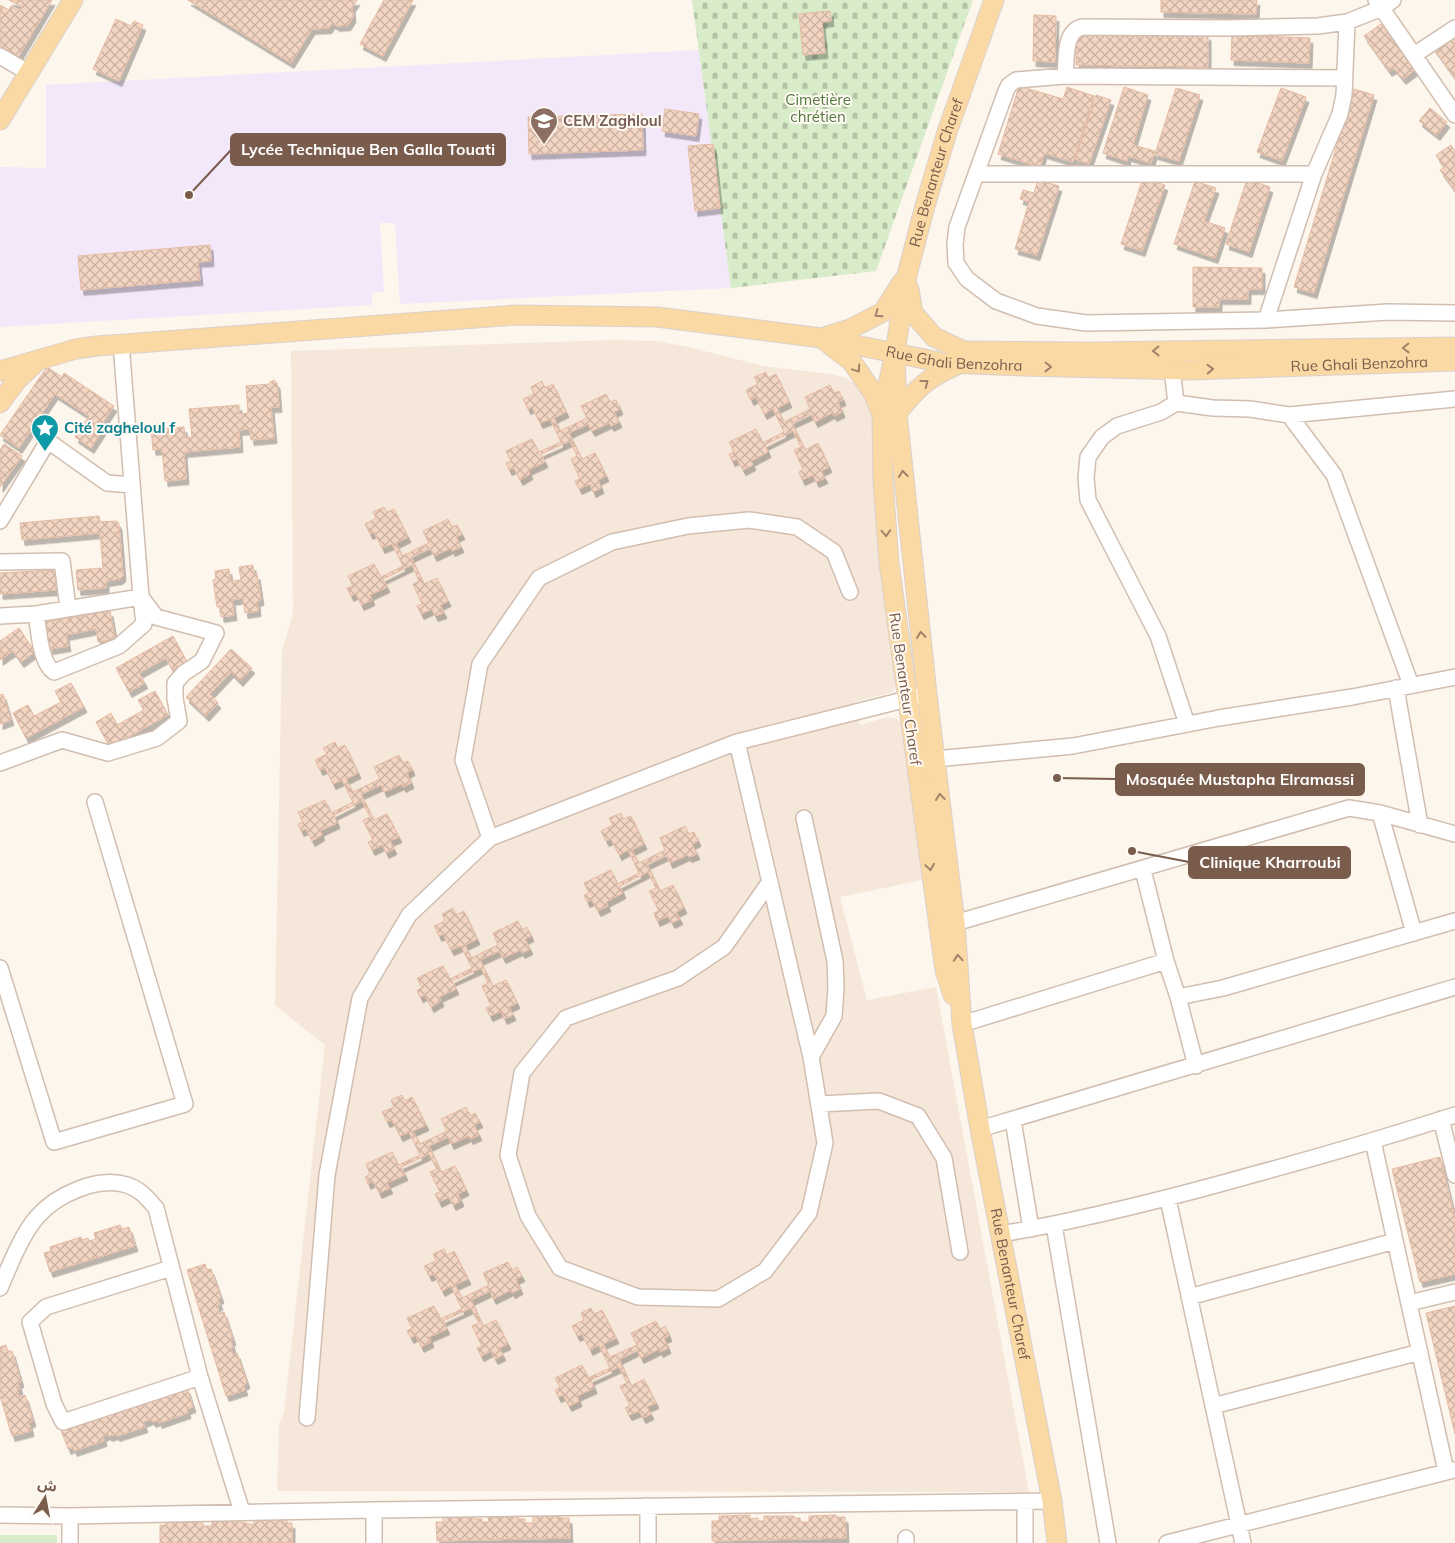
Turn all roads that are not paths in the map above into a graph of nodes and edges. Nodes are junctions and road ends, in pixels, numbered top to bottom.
1 (73, 0) edge
2 (994, 0) edge
3 (1384, 3) edge
4 (1347, 22) junction
5 (1455, 28) edge
6 (1414, 55) junction
7 (0, 56) edge
8 (29, 73) junction
9 (1065, 76) junction
10 (1345, 78) junction
11 (1455, 115) edge
12 (0, 120) edge
13 (976, 174) junction
14 (1314, 174) junction
15 (907, 275) junction
16 (1455, 313) edge
17 (1266, 320) junction
18 (821, 338) junction
19 (121, 343) junction
20 (1455, 348) edge
21 (895, 352) junction
22 (962, 357) junction
23 (38, 360) junction
24 (1455, 361) edge
25 (1172, 369) junction
26 (0, 371) edge
27 (1455, 399) edge
28 (0, 403) edge
29 (1176, 403) junction
30 (889, 414) junction
31 (1289, 415) junction
32 (132, 485) junction
33 (0, 521) edge
34 (0, 562) edge
35 (850, 592) dead end
36 (140, 597) junction
37 (68, 608) junction
38 (36, 614) junction
39 (0, 616) edge
40 (1455, 677) edge
41 (1403, 686) junction
42 (927, 694) junction
43 (906, 699) junction
44 (1187, 724) junction
45 (737, 742) junction
46 (935, 759) junction
47 (0, 763) edge
48 (96, 802) dead end
49 (1380, 813) junction
50 (804, 818) dead end
51 (1420, 825) junction
52 (1455, 834) edge
53 (490, 838) junction
54 (1143, 870) junction
55 (769, 883) junction
56 (1455, 921) edge
57 (955, 923) junction
58 (1414, 933) junction
59 (1166, 961) junction
60 (0, 968) edge
61 (1455, 987) edge
62 (1178, 997) junction
63 (962, 1024) junction
64 (811, 1057) junction
65 (1196, 1066) junction
66 (819, 1104) junction
67 (1448, 1117) edge
68 (1013, 1120) junction
69 (980, 1129) junction
70 (1373, 1141) junction
71 (1455, 1175) edge
72 (1168, 1199) junction
73 (1054, 1225) junction
74 (1031, 1229) junction
75 (1001, 1234) junction
76 (1395, 1240) junction
77 (960, 1252) dead end
78 (171, 1268) junction
79 (0, 1288) edge
80 (1455, 1292) edge
81 (1189, 1297) junction
82 (1409, 1303) junction
83 (1420, 1352) junction
84 (200, 1377) junction
85 (1213, 1406) junction
86 (307, 1418) dead end
87 (1450, 1470) edge
88 (1052, 1501) junction
89 (1024, 1502) junction
90 (648, 1506) junction
91 (374, 1510) junction
92 (242, 1512) junction
93 (0, 1515) edge
94 (70, 1516) junction
95 (1239, 1524) junction
96 (70, 1543) edge
97 (374, 1543) edge
98 (648, 1543) edge
99 (1025, 1543) edge
100 (1057, 1543) edge
101 (1108, 1543) edge
102 (1167, 1543) edge
103 (1243, 1543) edge

1 - 8 main road
2 - 15 main road, Rue Benanteur Charef
3 - 4 street
3 - 6 street
4 - 9 street
4 - 10 street
5 - 6 street
6 - 11 street
7 - 8 street
8 - 12 main road
9 - 10 street
9 - 13 street
10 - 14 street
13 - 14 street
13 - 17 street
14 - 17 street
15 -> 18 main road
15 - 21 main road, Rue Benanteur Charef
15 - 22 main road
16 - 17 street
18 - 19 main road, Rue Ghali Benzohra
18 - 21 main road, Rue Ghali Benzohra
18 -> 30 main road
19 - 23 main road, Rue Ghali Benzohra
19 - 32 street
20 -> 22 main road, Rue Ghali Benzohra
21 - 22 main road, Rue Ghali Benzohra
21 - 30 main road, Rue Benanteur Charef
22 -> 25 main road, Rue Ghali Benzohra
30 -> 22 main road
23 - 26 main road, Rue Ghali Benzohra
23 - 28 main road
25 -> 24 main road, Rue Ghali Benzohra
25 - 29 street
27 - 31 street
29 - 31 street
29 - 44 street
42 -> 30 main road, Rue Benanteur Charef
30 -> 43 main road, Rue Benanteur Charef
31 - 41 street
32 - 33 street
32 - 36 street
34 - 37 street
35 - 53 street
36 - 37 street
36 - 38 street
36 - 47 street
37 - 38 street
38 - 39 street
40 - 41 street
41 - 44 street
41 - 51 street
42 - 43 street
42 - 46 main road, Rue Benanteur Charef
43 - 45 street
43 -> 63 main road, Rue Benanteur Charef
44 - 46 street
45 - 53 street
45 - 55 street
57 -> 46 main road, Rue Benanteur Charef
48 - 60 street
49 - 51 street
49 - 54 street
49 - 58 street
50 - 64 street
51 - 52 street
53 - 86 street
54 - 57 street
54 - 59 street
55 - 64 street
55 - 66 street
56 - 58 street
63 -> 57 main road, Rue Benanteur Charef
58 - 62 street
59 - 62 street
59 - 63 street
61 - 65 street
62 - 65 street
63 - 69 main road, Rue Benanteur Charef
64 - 66 street
65 - 68 street
66 - 77 street
67 - 70 street
67 - 71 street
68 - 69 street
68 - 74 street
69 - 75 main road, Rue Benanteur Charef
70 - 72 street
70 - 76 street
72 - 73 street
72 - 81 street
73 - 74 street
73 - 101 street
74 - 75 street
75 - 88 main road, Rue Benanteur Charef
76 - 81 street
76 - 82 street
78 - 79 street
78 - 84 street
78 - 84 street
80 - 82 street
81 - 85 street
82 - 83 street
83 - 85 street
83 - 87 street
84 - 92 street
85 - 95 street
87 - 95 street
88 - 89 street
88 - 100 main road, Rue Benanteur Charef
89 - 90 street
89 - 99 street
90 - 91 street
90 - 98 street
91 - 92 street
91 - 97 street
92 - 94 street
93 - 94 street
94 - 96 street
95 - 102 street
95 - 103 street

